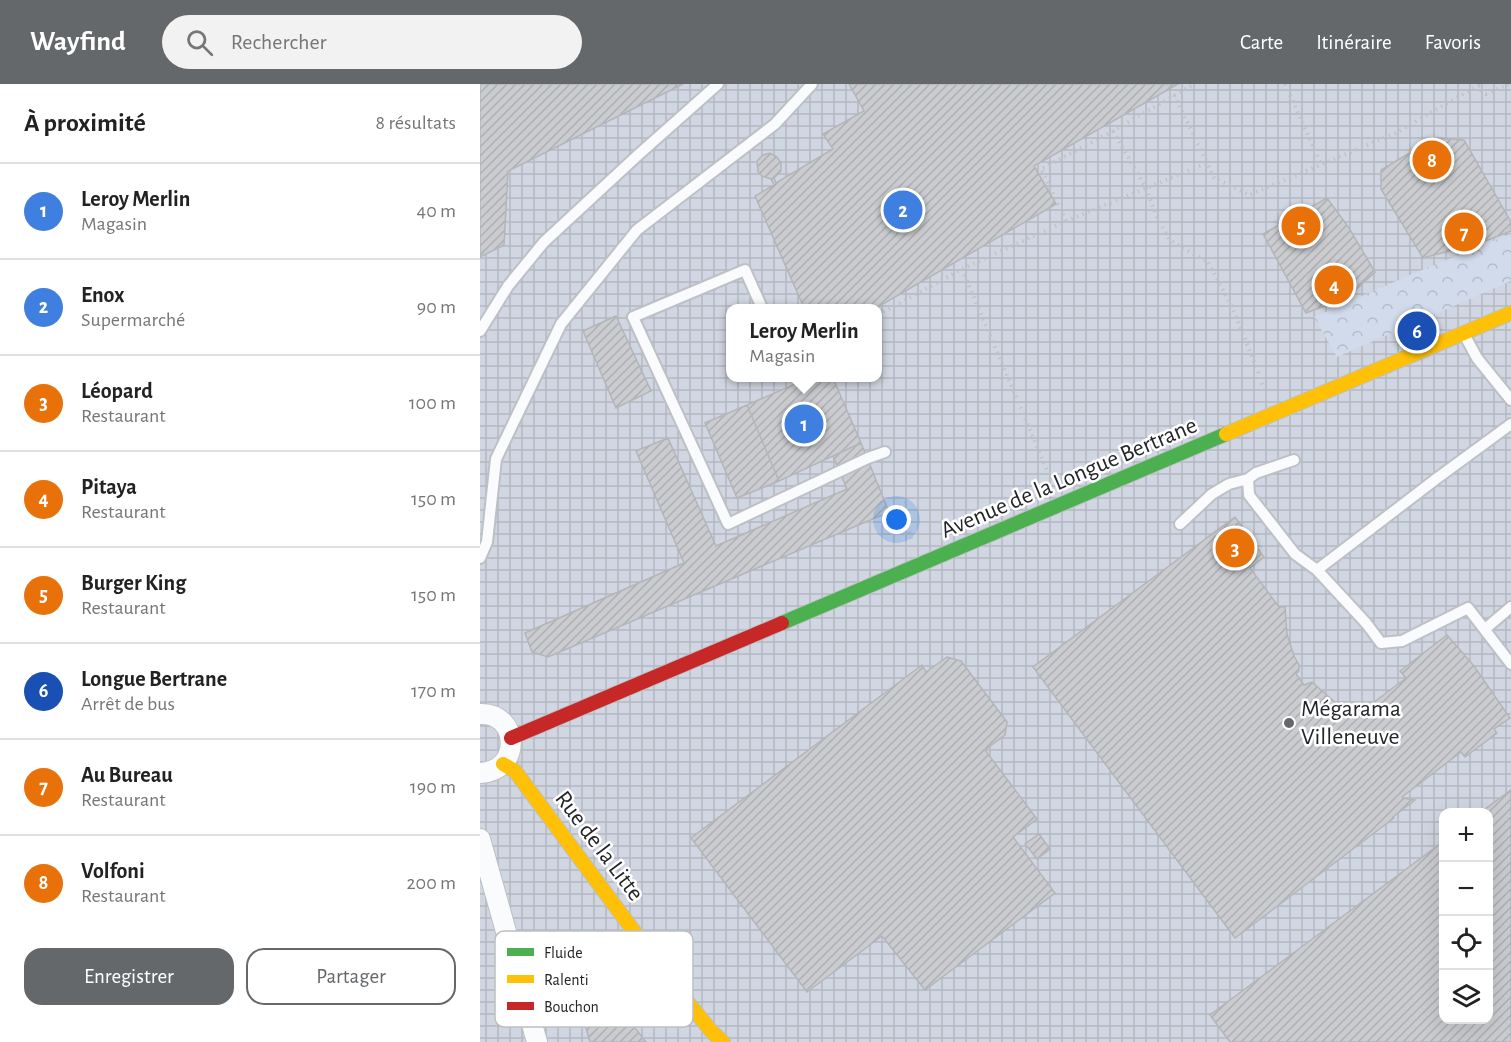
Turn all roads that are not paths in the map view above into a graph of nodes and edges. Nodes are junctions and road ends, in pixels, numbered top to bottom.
1 (718, 84) edge
2 (812, 84) edge
3 (760, 304) edge
4 (1511, 314) edge
5 (480, 331) edge
6 (1464, 334) junction
7 (1511, 400) edge
8 (1511, 424) edge
9 (885, 452) dead end
10 (1294, 460) dead end
11 (1248, 479) junction
12 (1180, 524) dead end
13 (480, 558) edge
14 (1317, 570) junction
15 (1511, 607) edge
16 (1485, 629) junction
17 (1511, 664) edge
18 (480, 714) edge
19 (511, 738) junction
20 (503, 764) junction
21 (480, 773) edge
22 (480, 839) edge
23 (506, 931) edge
24 (634, 931) edge
25 (693, 1009) edge
26 (533, 1027) edge
27 (537, 1042) edge
28 (723, 1042) edge

1 - 5 lane
2 - 13 lane
3 - 9 lane
4 - 6 street, Avenue de la Longue Bertrane
6 - 7 lane
6 - 19 street, Avenue de la Longue Bertrane
8 - 14 lane
10 - 11 lane
11 - 12 lane
11 - 14 lane
14 - 16 lane
15 - 16 lane
16 - 17 lane
18 - 19 street
19 - 20 street
20 - 21 street
20 - 24 street, Rue de la Litte
22 - 23 street
25 - 28 street, Rue de la Litte
26 - 27 street

